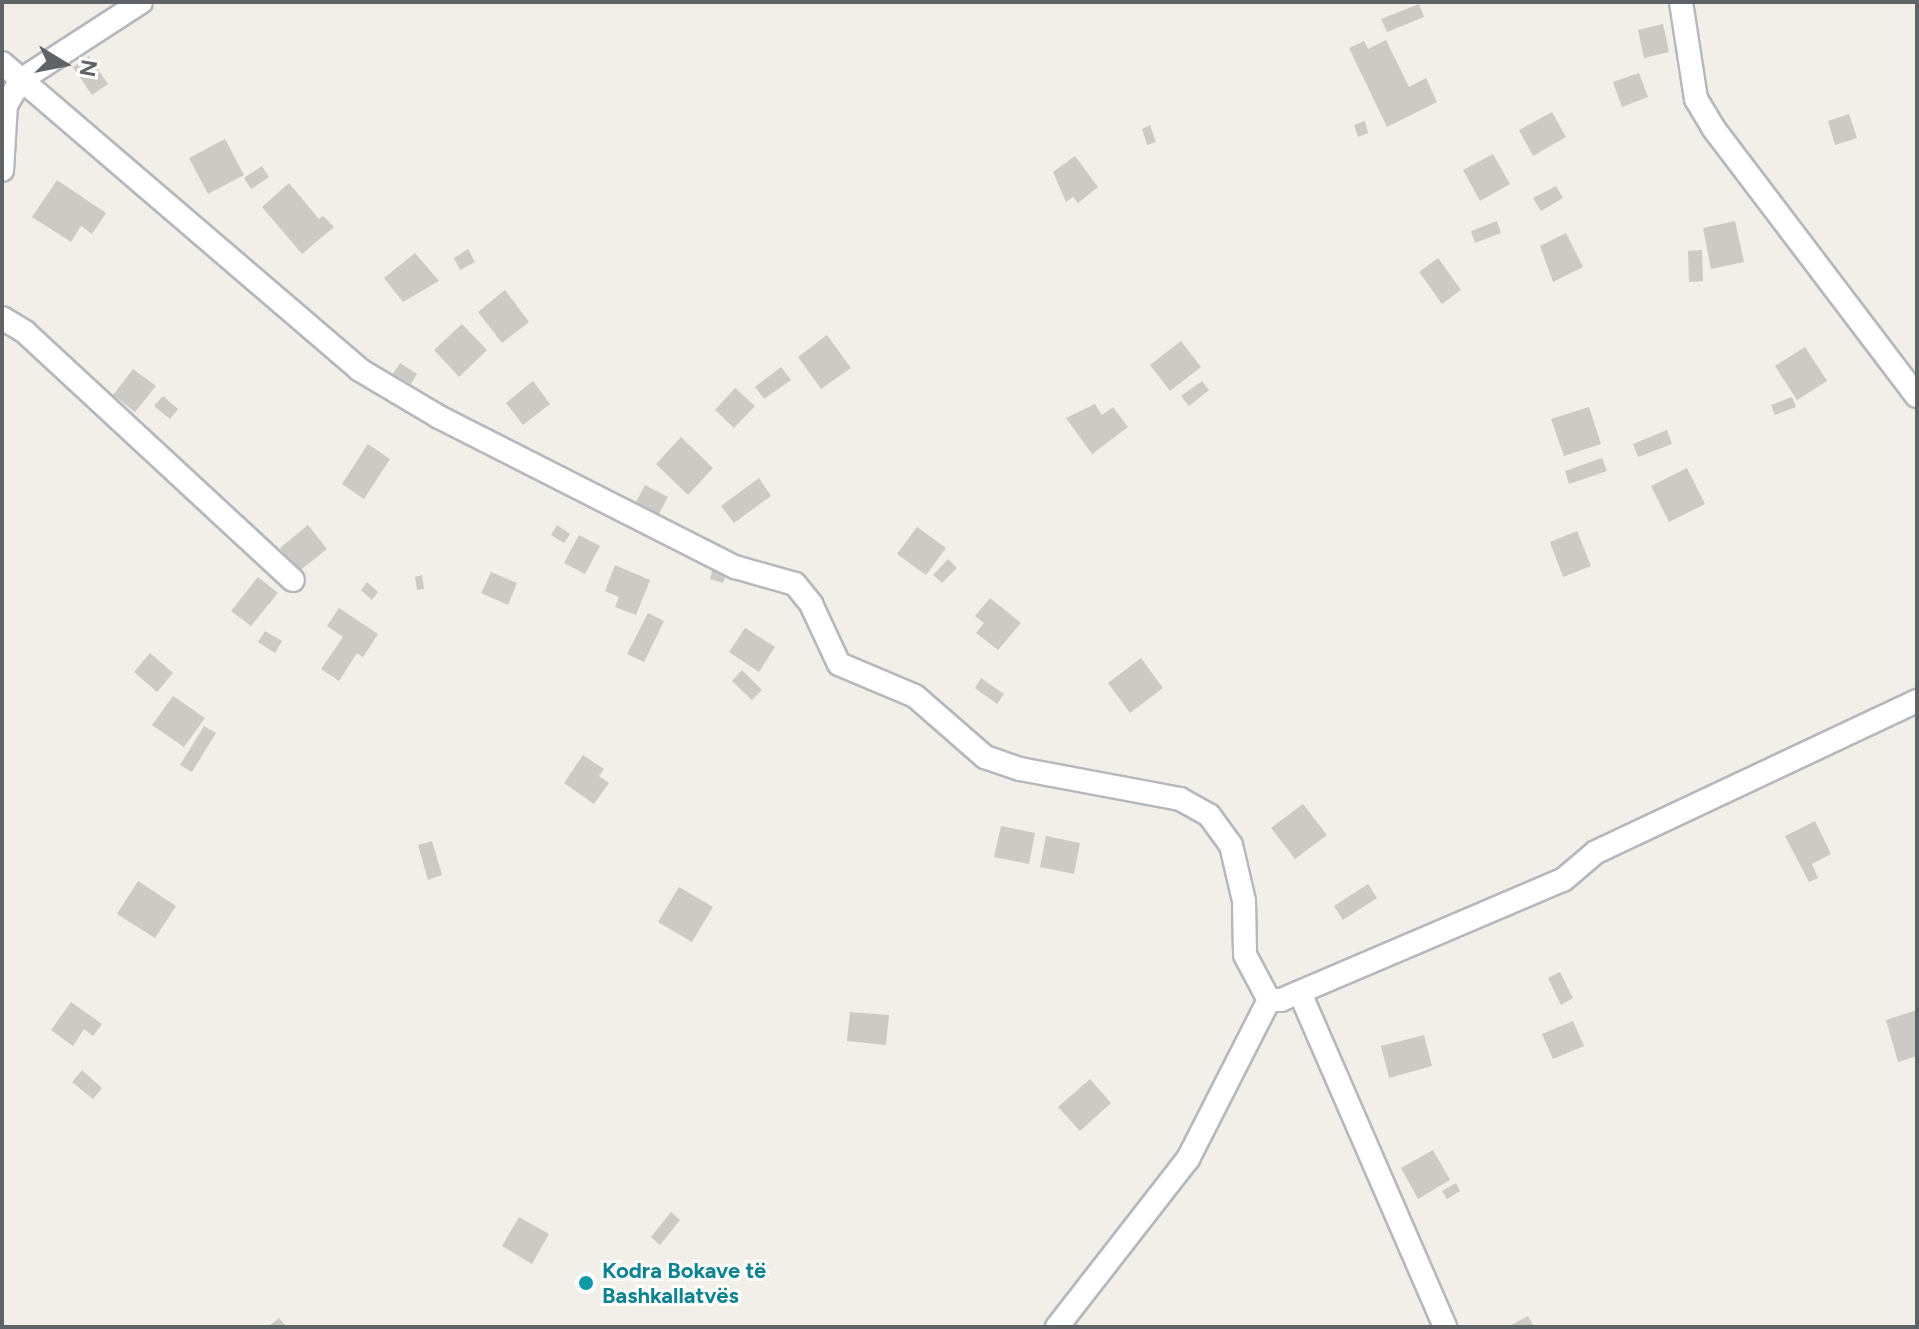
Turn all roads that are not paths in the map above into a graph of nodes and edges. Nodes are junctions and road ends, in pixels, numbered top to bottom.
1 (141, 2) edge
2 (1683, 3) edge
3 (2, 63) edge
4 (21, 80) junction
5 (2, 170) edge
6 (2, 318) edge
7 (1917, 396) edge
8 (293, 580) dead end
9 (1917, 701) edge
10 (1300, 993) junction
11 (1269, 1000) junction
12 (1057, 1327) edge
13 (1445, 1327) edge

1 - 4 street
2 - 7 street
3 - 4 street
4 - 5 street
4 - 11 street
6 - 8 street
9 - 10 street
10 - 11 street
10 - 13 street
11 - 12 street

